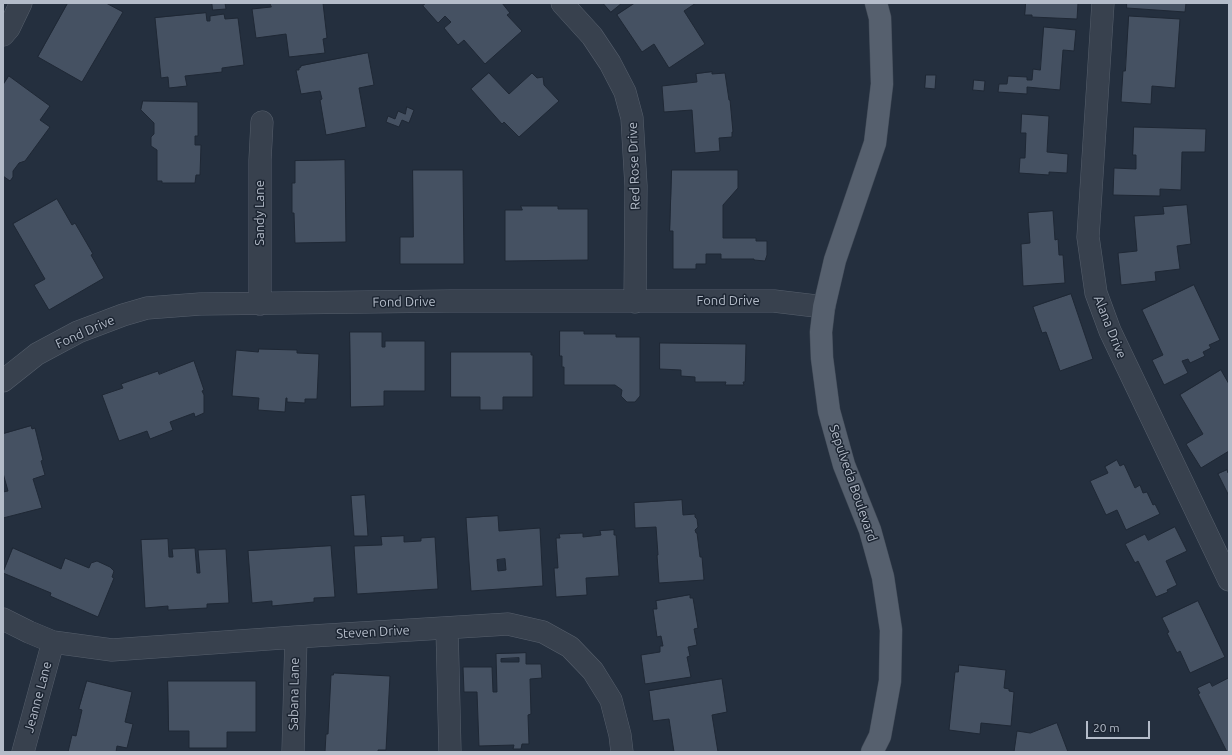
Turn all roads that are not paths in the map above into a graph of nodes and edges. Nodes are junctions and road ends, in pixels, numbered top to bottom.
1 (21, 3) edge
2 (562, 3) edge
3 (876, 3) edge
4 (1104, 3) edge
5 (3, 35) edge
6 (262, 122) dead end
7 (635, 302) junction
8 (260, 304) junction
9 (824, 307) junction
10 (3, 381) edge
11 (1229, 580) edge
12 (3, 619) edge
13 (447, 628) junction
14 (296, 637) junction
15 (53, 642) junction
16 (23, 752) edge
17 (293, 752) edge
18 (450, 752) edge
19 (622, 752) edge
20 (872, 752) edge

1 - 5 street
2 - 7 street, Red Rose Drive
3 - 9 main road, Sepulveda Boulevard
4 - 11 street, Alana Drive
6 - 8 street, Sandy Lane
7 - 8 street, Fond Drive
7 - 9 street, Fond Drive
8 - 10 street, Fond Drive
9 - 20 main road, Sepulveda Boulevard
12 - 15 street
13 - 14 street, Steven Drive
13 - 18 street
13 - 19 street, Steven Drive
14 - 15 street, Steven Drive
14 - 17 street, Sabana Lane
15 - 16 street, Jeanne Lane

